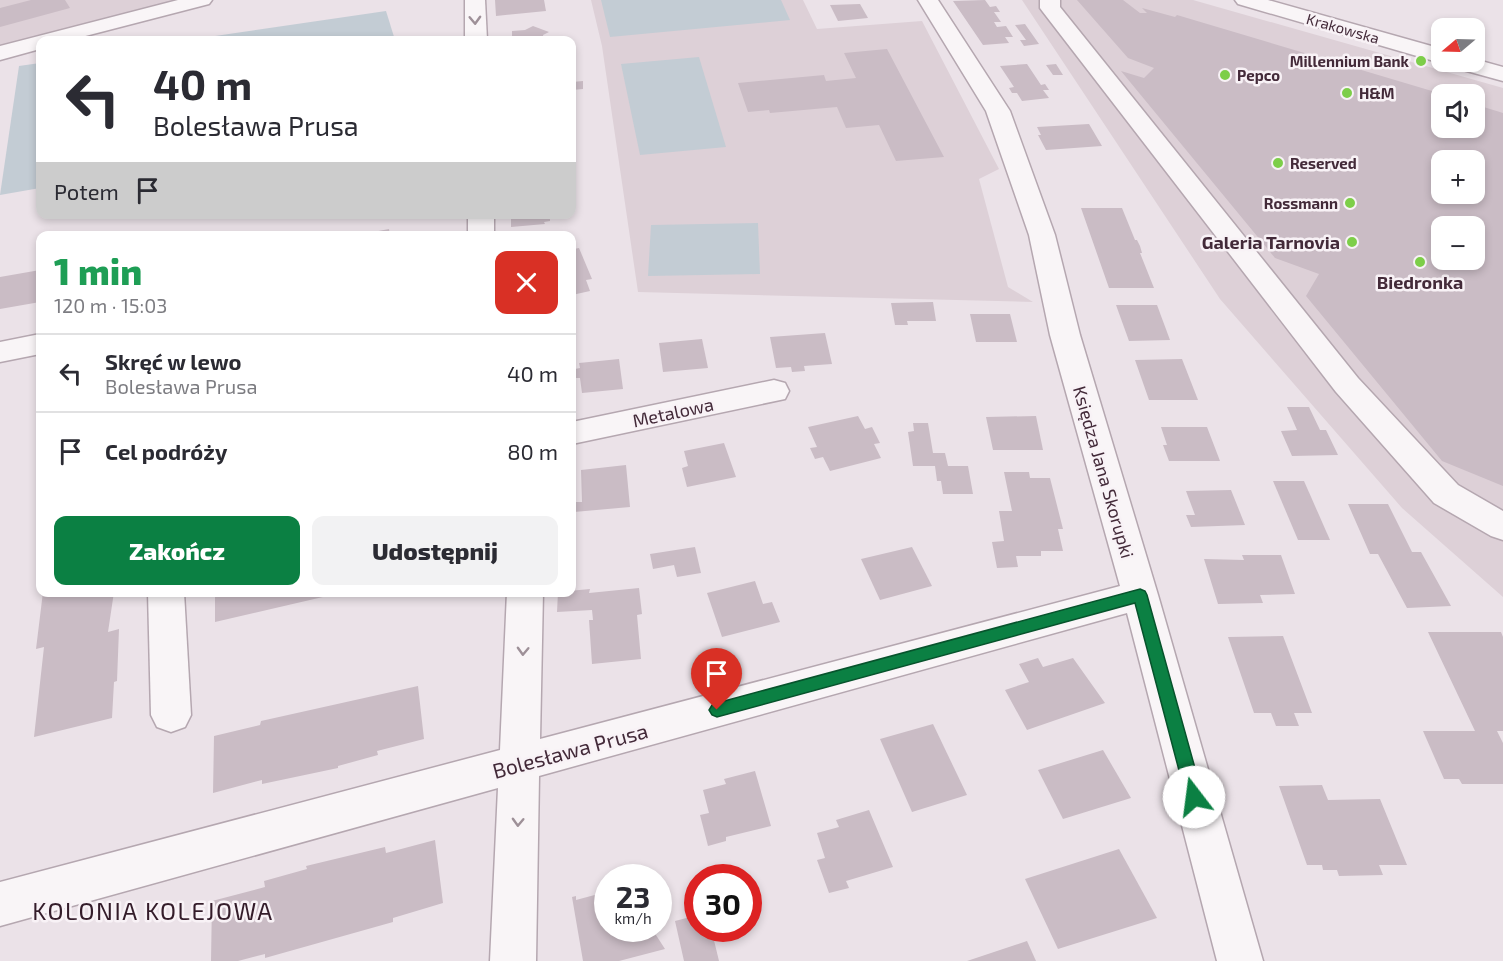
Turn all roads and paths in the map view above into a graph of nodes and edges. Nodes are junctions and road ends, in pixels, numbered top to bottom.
1 (202, 0) edge
2 (475, 0) edge
3 (928, 0) edge
4 (1050, 0) edge
5 (1245, 0) edge
6 (1296, 0) edge
7 (1431, 35) edge
8 (62, 36) edge
9 (476, 36) edge
10 (36, 43) edge
11 (1485, 51) edge
12 (0, 53) edge
13 (1431, 53) edge
14 (1503, 56) edge
15 (1485, 69) edge
16 (1503, 74) edge
17 (36, 345) edge
18 (0, 352) edge
19 (774, 391) dead end
20 (576, 432) edge
21 (1503, 527) edge
22 (1140, 595) junction
23 (166, 597) edge
24 (525, 597) edge
25 (171, 715) dead end
26 (519, 764) junction
27 (0, 904) edge
28 (513, 961) edge
29 (1240, 961) edge

1 - 8 street
2 -> 9 street
3 - 22 street, Księdza Jana Skorupki
4 - 21 street
5 - 13 street, Krakowska
6 - 7 street, Krakowska
10 - 12 street
11 - 14 street
15 - 16 street
17 - 18 street
19 - 20 street, Metalowa
22 - 26 street, Bolesława Prusa
22 - 29 street, Księdza Jana Skorupki
23 - 25 street
24 -> 26 street
26 - 27 street, Bolesława Prusa
26 -> 28 street

